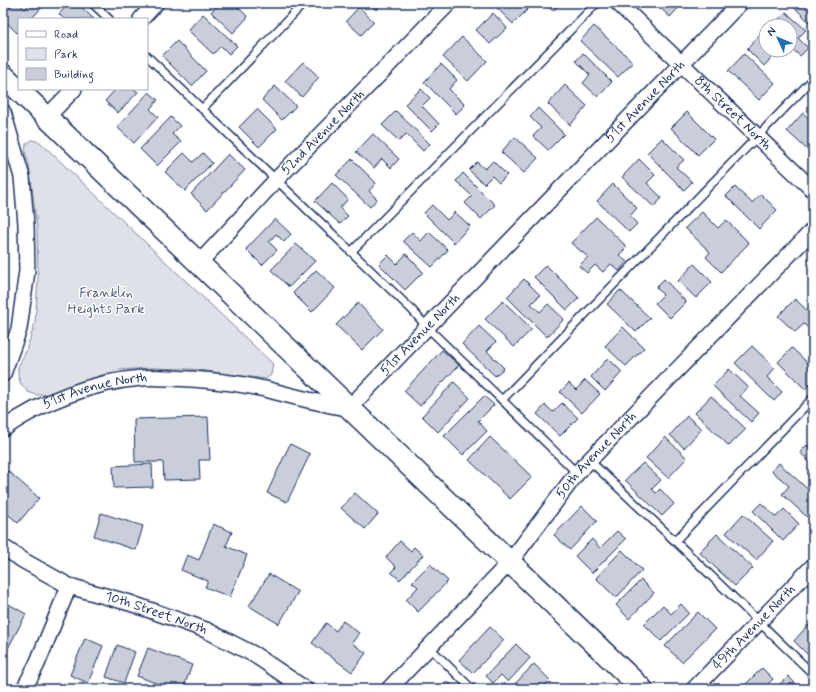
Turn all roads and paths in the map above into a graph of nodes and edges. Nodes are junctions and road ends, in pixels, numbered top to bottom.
1 (92, 3) edge
2 (156, 3) edge
3 (304, 3) edge
4 (449, 3) edge
5 (597, 3) edge
6 (618, 3) edge
7 (740, 3) edge
8 (108, 18) edge
9 (142, 18) edge
10 (148, 57) edge
11 (681, 64) junction
12 (3, 75) edge
13 (813, 79) edge
14 (18, 89) edge
15 (19, 90) edge
16 (73, 90) edge
17 (202, 109) junction
18 (3, 112) edge
19 (47, 117) junction
20 (758, 136) junction
21 (276, 180) junction
22 (813, 190) edge
23 (813, 230) edge
24 (351, 252) junction
25 (199, 263) junction
26 (426, 327) junction
27 (3, 374) edge
28 (813, 398) edge
29 (502, 400) junction
30 (349, 408) junction
31 (3, 429) edge
32 (589, 460) junction
33 (577, 473) junction
34 (675, 541) junction
35 (3, 547) edge
36 (510, 562) junction
37 (813, 566) edge
38 (69, 586) junction
39 (758, 622) junction
40 (429, 647) junction
41 (813, 674) edge
42 (24, 689) edge
43 (305, 689) edge
44 (389, 689) edge
45 (472, 689) edge
46 (642, 689) edge
47 (694, 689) edge

1 - 8 lane
2 - 9 street
3 - 17 lane
4 - 21 street, 52nd Avenue North
5 - 24 lane
6 - 11 street, 8th Street North
7 - 11 street, 51st Avenue North
10 - 17 lane
11 - 20 street, 8th Street North
11 - 26 street, 51st Avenue North
12 - 14 main road
13 - 20 lane
15 - 19 main road
16 - 19 street
17 - 21 lane
18 - 27 street
19 - 25 main road
20 - 22 street, 8th Street North
20 - 29 lane
21 - 24 lane
21 - 25 street, 52nd Avenue North
23 - 32 street, 50th Avenue North
24 - 26 lane
25 - 30 main road
26 - 29 lane
26 - 30 street, 51st Avenue North
28 - 34 lane
29 - 33 lane
30 - 31 street, 51st Avenue North
30 - 36 main road
32 - 33 street, 50th Avenue North
32 - 34 lane
33 - 36 street, 50th Avenue North
34 - 39 lane
35 - 38 street, 10th Street North
36 - 40 street, 50th Avenue North
36 - 46 main road
37 - 39 street, 49th Avenue North
38 - 42 street
38 - 43 street, 10th Street North
39 - 41 lane
39 - 47 street, 49th Avenue North
40 - 44 street, 50th Avenue North
40 - 45 lane

